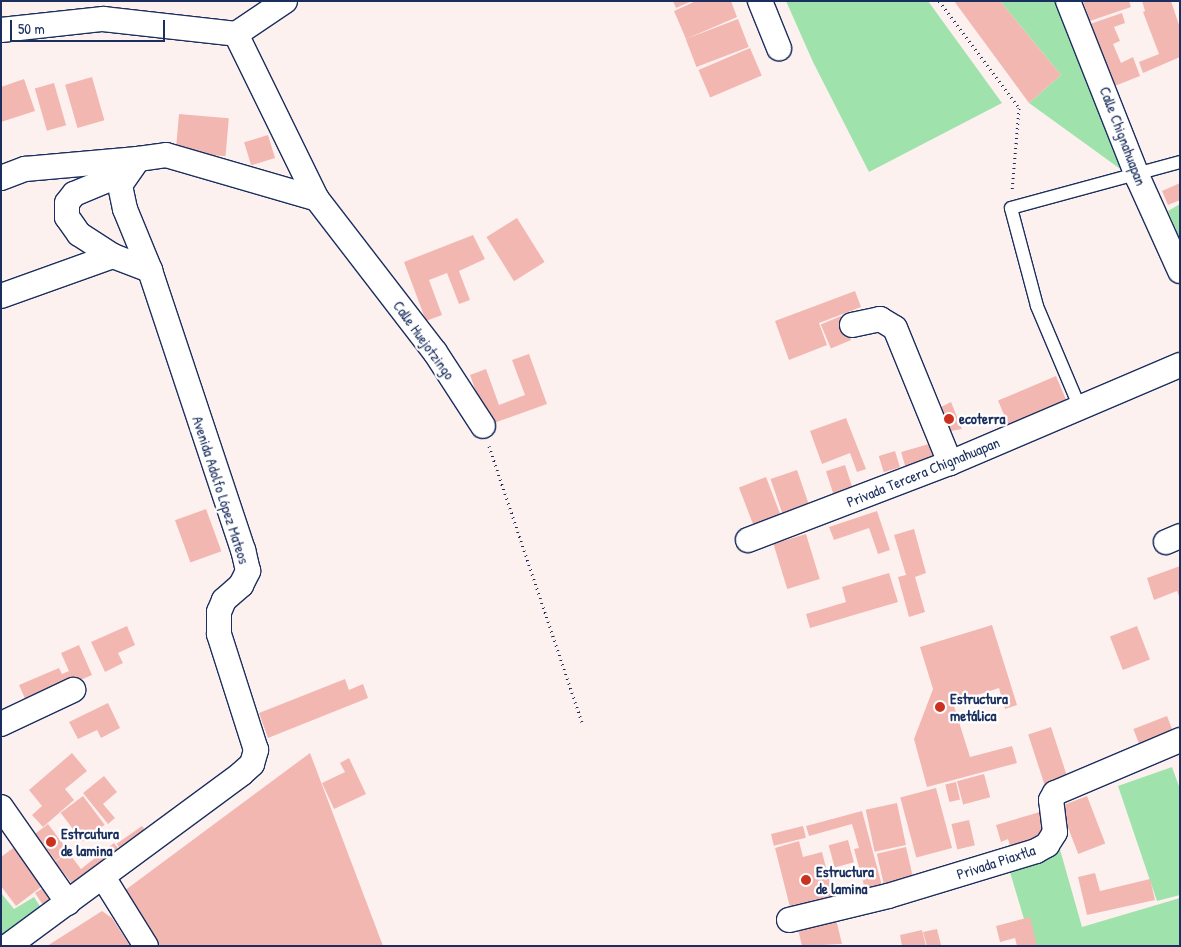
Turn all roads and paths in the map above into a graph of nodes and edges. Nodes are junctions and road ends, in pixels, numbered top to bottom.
1 (285, 1) edge
2 (760, 1) edge
3 (939, 1) edge
4 (1068, 1) edge
5 (1, 30) edge
6 (236, 34) junction
7 (779, 48) dead end
8 (1180, 162) edge
9 (133, 165) junction
10 (1137, 174) junction
11 (1, 178) edge
12 (317, 198) junction
13 (1011, 208) junction
14 (113, 256) junction
15 (150, 270) junction
16 (1180, 271) edge
17 (1, 296) edge
18 (852, 325) dead end
19 (1180, 365) edge
20 (1080, 408) junction
21 (483, 426) joint
22 (950, 463) junction
23 (748, 540) dead end
24 (73, 690) dead end
25 (1, 724) edge
26 (583, 725) dead end
27 (1180, 740) edge
28 (1, 807) edge
29 (103, 877) junction
30 (68, 902) junction
31 (789, 920) dead end
32 (8, 946) edge
33 (146, 946) edge

1 - 6 street
2 - 7 street
3 - 13 path
4 - 10 street, Calle Chignahuapan
5 - 6 street
6 - 12 street, Calle Huejotzingo
8 - 10 lane
9 - 11 street
9 - 12 street
9 - 14 street
9 - 15 street, Avenida Adolfo López Mateos
10 - 13 lane
10 - 16 street, Calle Chignahuapan
12 - 21 street, Calle Huejotzingo
13 - 20 lane
14 - 15 street
14 - 17 street
15 - 29 street, Avenida Adolfo López Mateos
18 - 22 street
19 - 20 street, Privada Tercera Chignahuapan
20 - 22 street, Privada Tercera Chignahuapan
21 - 26 path
22 - 23 street, Privada Tercera Chignahuapan
24 - 25 street
27 - 31 street, Privada Piaxtla
28 - 30 street
29 - 30 street, Avenida Adolfo López Mateos
29 - 33 street
30 - 32 street, Avenida Adolfo López Mateos

